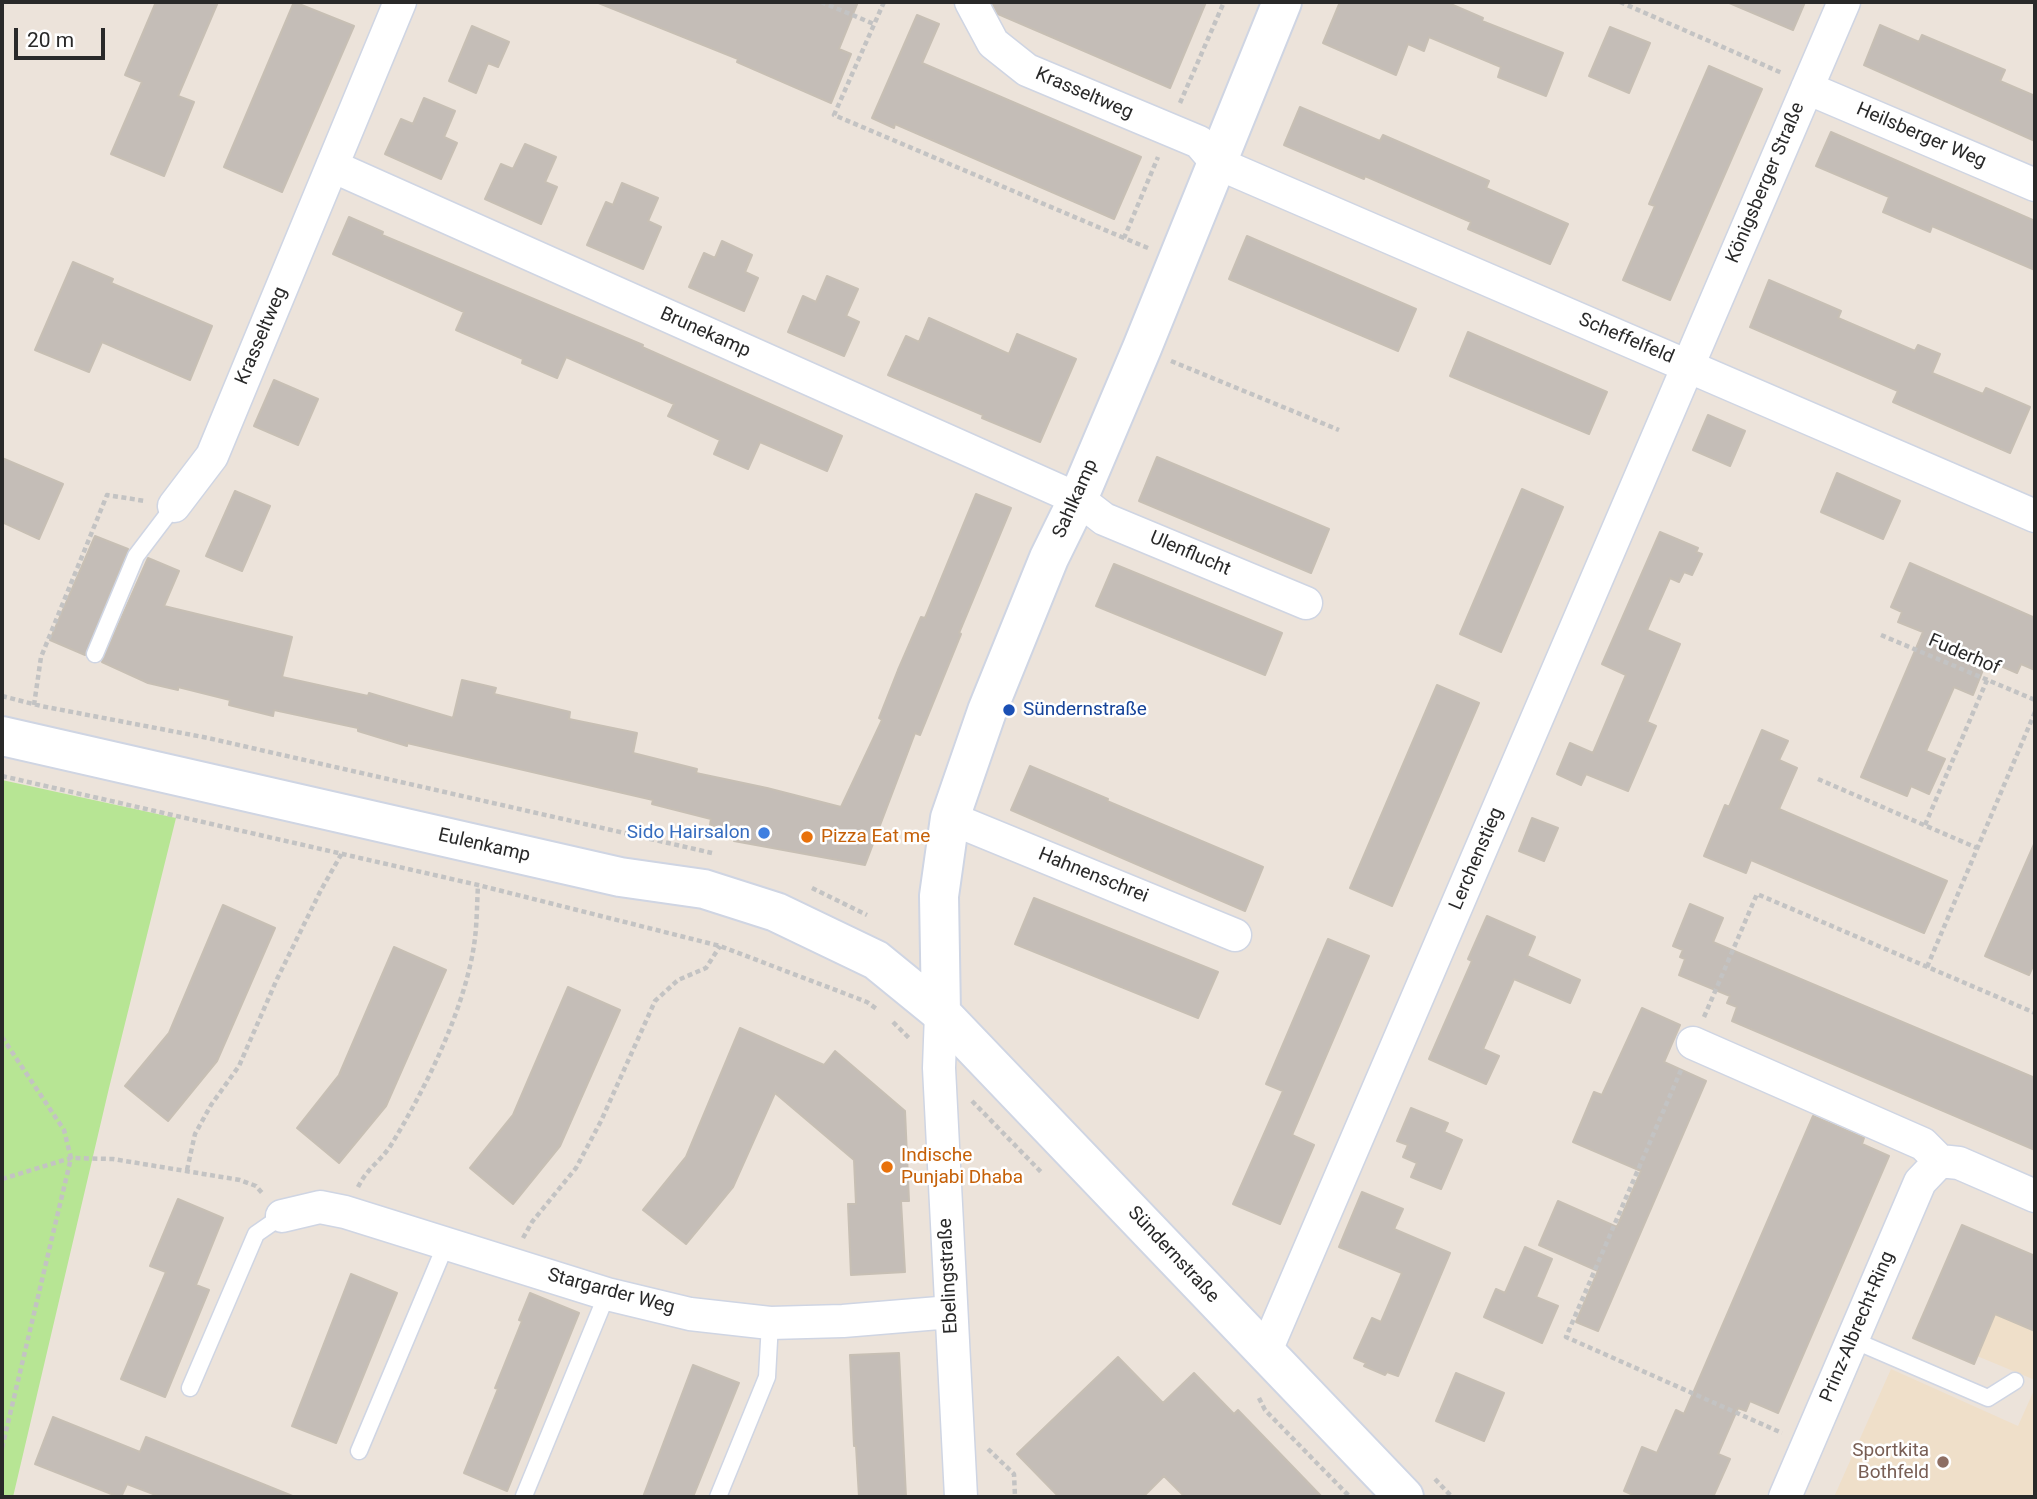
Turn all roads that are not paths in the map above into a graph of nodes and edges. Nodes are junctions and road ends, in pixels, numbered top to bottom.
1 (400, 2) edge
2 (971, 2) edge
3 (1282, 2) edge
4 (1844, 2) edge
5 (1808, 86) junction
6 (1217, 163) junction
7 (332, 166) junction
8 (2035, 185) edge
9 (1688, 365) junction
10 (1078, 499) junction
11 (174, 506) joint
12 (2035, 516) edge
13 (1306, 603) dead end
14 (96, 654) dead end
15 (2, 736) edge
16 (950, 818) junction
17 (1235, 935) dead end
18 (941, 1013) junction
19 (1693, 1042) road end
20 (1940, 1161) junction
21 (2035, 1196) edge
22 (282, 1216) joint
23 (446, 1244) junction
24 (607, 1294) junction
25 (951, 1312) junction
26 (770, 1322) junction
27 (1853, 1340) junction
28 (1265, 1353) junction
29 (2015, 1381) dead end
30 (190, 1388) dead end
31 (359, 1451) dead end
32 (524, 1496) edge
33 (718, 1497) edge
34 (961, 1497) edge
35 (1404, 1497) edge
36 (1785, 1497) edge

1 - 7 street, Krasseltweg
2 - 6 street, Krasseltweg
3 - 6 street, Sahlkamp
4 - 5 street, Königsberger Straße
5 - 8 street, Heilsberger Weg
5 - 9 street, Königsberger Straße
6 - 9 street, Scheffelfeld
6 - 10 street, Sahlkamp
7 - 10 street, Brunekamp
7 - 11 street, Krasseltweg
9 - 12 street, Scheffelfeld
9 - 28 street, Lerchenstieg
10 - 13 street, Ulenflucht
10 - 16 street, Sahlkamp
11 - 14 lane, Krasseltweg
15 - 18 street, Eulenkamp
16 - 17 street, Hahnenschrei
16 - 18 street, Sahlkamp
18 - 25 street, Ebelingstraße
18 - 28 street, Sündernstraße
19 - 20 street
20 - 21 street
20 - 27 street, Prinz-Albrecht-Ring
22 - 23 street, Stargarder Weg
22 - 30 lane
23 - 24 street, Stargarder Weg
23 - 31 lane
24 - 26 street, Stargarder Weg
24 - 32 lane
25 - 26 street, Stargarder Weg
25 - 34 street, Ebelingstraße
26 - 33 lane
27 - 29 lane
27 - 36 street, Prinz-Albrecht-Ring
28 - 35 street, Sündernstraße

